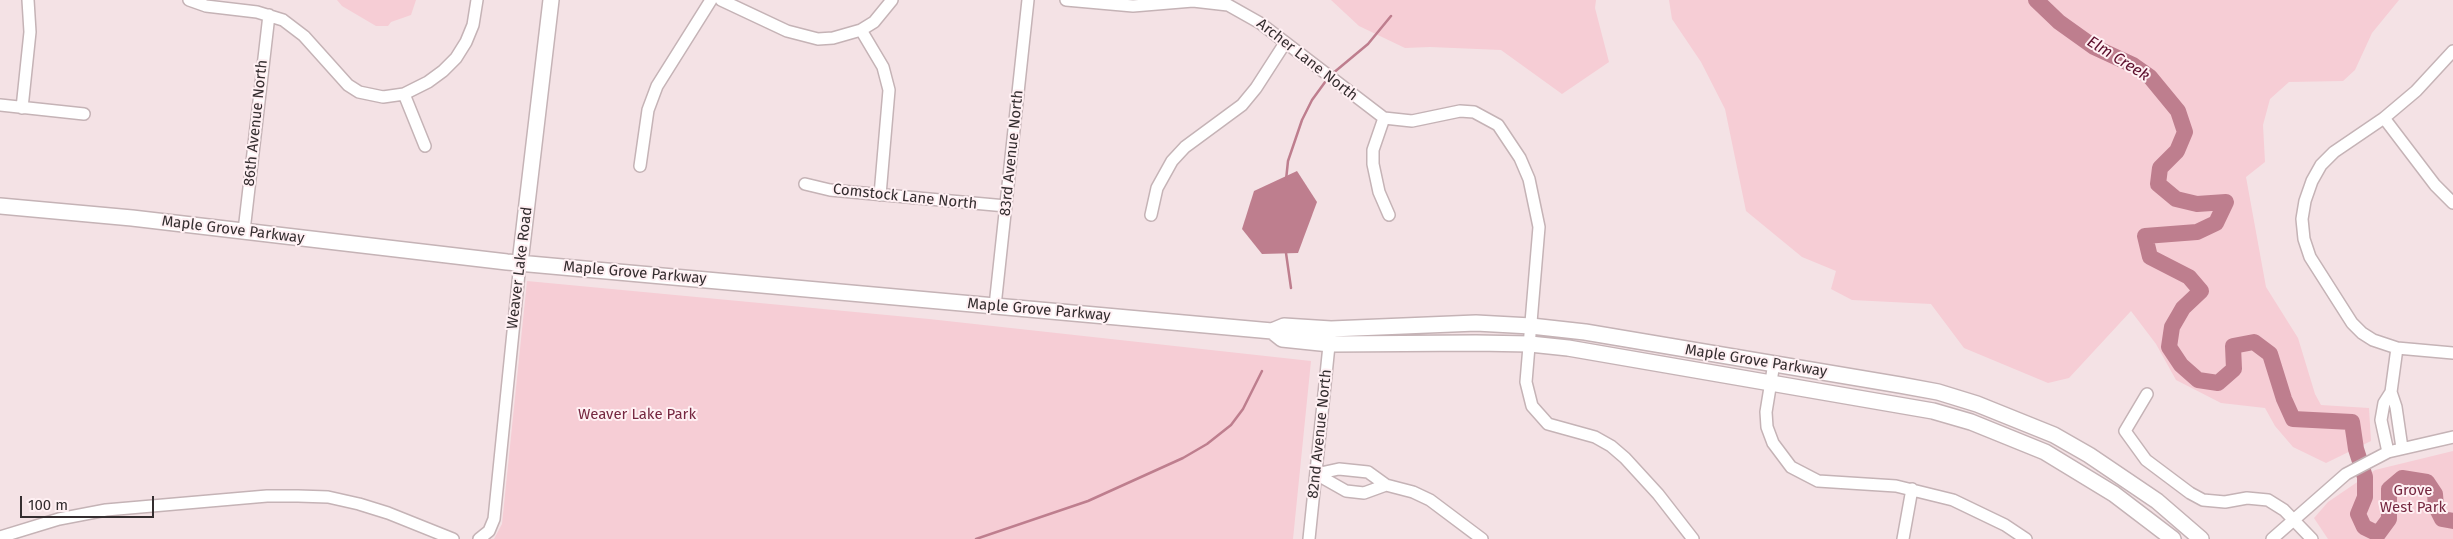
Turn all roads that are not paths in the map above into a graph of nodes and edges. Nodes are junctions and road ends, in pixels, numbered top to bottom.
1 (28, 0) edge
2 (189, 0) edge
3 (477, 0) edge
4 (551, 0) edge
5 (711, 0) edge
6 (721, 0) edge
7 (892, 0) edge
8 (1028, 0) edge
9 (1066, 0) edge
10 (1172, 2) edge
11 (268, 15) junction
12 (861, 30) junction
13 (1285, 43) junction
14 (2453, 51) edge
15 (404, 94) junction
16 (0, 105) edge
17 (22, 108) junction
18 (84, 114) dead end
19 (1384, 118) junction
20 (2384, 118) junction
21 (425, 146) dead end
22 (640, 166) dead end
23 (805, 184) dead end
24 (880, 195) junction
25 (2453, 203) edge
26 (0, 206) edge
27 (1006, 206) junction
28 (1151, 215) dead end
29 (1389, 215) dead end
30 (244, 231) junction
31 (520, 263) junction
32 (995, 306) junction
33 (1531, 326) junction
34 (1330, 336) junction
35 (1530, 344) junction
36 (2397, 348) junction
37 (2453, 353) edge
38 (1774, 363) junction
39 (1770, 382) junction
40 (2391, 392) junction
41 (2147, 394) dead end
42 (2453, 437) edge
43 (2402, 448) junction
44 (2383, 454) junction
45 (1316, 474) junction
46 (1386, 485) junction
47 (1912, 489) junction
48 (2294, 518) junction
49 (0, 537) edge
50 (482, 537) edge
51 (453, 539) edge
52 (1309, 539) edge
53 (1482, 539) edge
54 (1693, 539) edge
55 (1903, 539) edge
56 (2026, 539) edge
57 (2173, 539) edge
58 (2201, 539) edge
59 (2272, 539) edge
60 (2312, 539) edge

1 - 17 street
2 - 11 street
3 - 15 street
4 - 31 main road, Weaver Lake Road
5 - 22 street
6 - 12 street
7 - 12 street
8 - 27 street, 83rd Avenue North
9 - 10 street, Archer Lane North
10 - 13 street, Archer Lane North
11 - 15 street
11 - 30 street, 86th Avenue North
12 - 24 street
13 - 19 street, Archer Lane North
13 - 28 street
14 - 20 street
15 - 21 street
16 - 17 street
17 - 18 street
19 - 29 street
19 - 33 street
20 - 25 street
20 - 36 street
23 - 24 street, Comstock Lane North
24 - 27 street, Comstock Lane North
26 - 30 main road, Maple Grove Parkway
27 - 32 street, 83rd Avenue North
30 - 31 main road, Maple Grove Parkway
31 - 32 main road, Maple Grove Parkway
31 - 50 street, Weaver Lake Road
32 - 34 main road, Maple Grove Parkway
33 - 34 main road, Maple Grove Parkway
33 - 35 street
33 - 38 main road, Maple Grove Parkway
34 - 35 main road, Maple Grove Parkway
34 - 45 street, 82nd Avenue North
35 - 39 main road, Maple Grove Parkway
35 - 54 street
36 - 37 street
36 - 40 street
38 - 39 street
38 - 58 main road, Maple Grove Parkway
39 - 47 street
39 - 57 main road, Maple Grove Parkway
40 - 43 street
40 - 44 street
41 - 48 street
42 - 43 street
43 - 44 street
44 - 48 street
45 - 46 street
45 - 46 street
45 - 52 street, 82nd Avenue North
46 - 53 street
47 - 55 street
47 - 56 street
48 - 59 street
48 - 60 street
49 - 51 street

